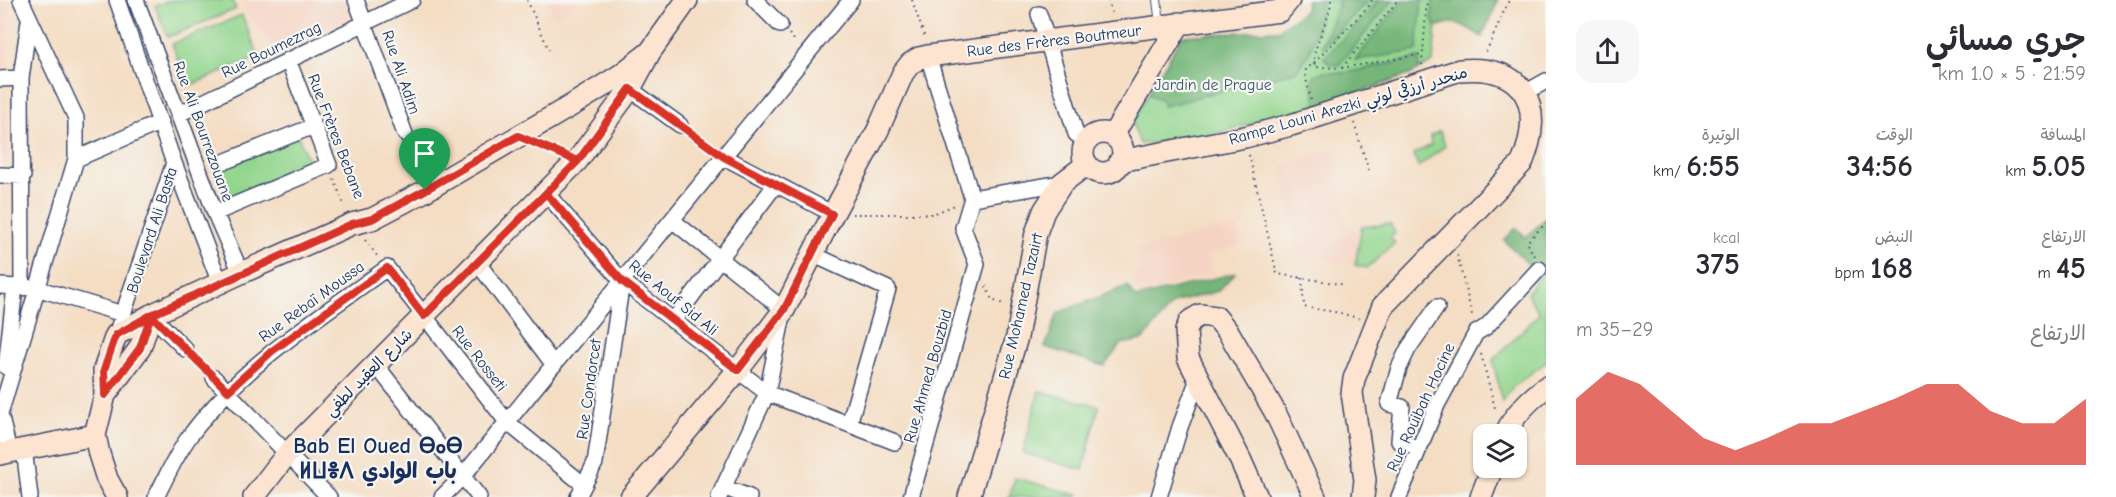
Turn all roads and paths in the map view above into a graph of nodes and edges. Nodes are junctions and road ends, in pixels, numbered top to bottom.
1 (21, 0) edge
2 (117, 0) edge
3 (136, 0) edge
4 (356, 0) edge
5 (412, 0) edge
6 (527, 0) edge
7 (687, 0) edge
8 (755, 0) edge
9 (851, 0) edge
10 (912, 0) edge
11 (1157, 0) edge
12 (1289, 0) edge
13 (1331, 0) edge
14 (1372, 0) edge
15 (1398, 0) edge
16 (1427, 0) edge
17 (1509, 0) edge
18 (1039, 14) dead end
19 (29, 20) junction
20 (365, 23) junction
21 (780, 25) joint
22 (1170, 25) junction
23 (1047, 40) junction
24 (549, 50) dead end
25 (1488, 50) dead end
26 (650, 51) junction
27 (808, 53) junction
28 (1423, 54) junction
29 (928, 56) junction
30 (288, 60) junction
31 (1313, 64) junction
32 (1342, 68) junction
33 (21, 78) junction
34 (0, 79) edge
35 (1420, 83) junction
36 (1538, 86) edge
37 (630, 89) junction
38 (1349, 106) junction
39 (179, 114) junction
40 (1314, 118) junction
41 (161, 122) junction
42 (680, 125) joint
43 (314, 126) junction
44 (405, 134) joint
45 (1113, 135) junction
46 (518, 136) junction
47 (1245, 137) junction
48 (1086, 142) junction
49 (724, 157) junction
50 (76, 159) junction
51 (226, 161) dead end
52 (578, 161) junction
53 (1120, 161) junction
54 (174, 163) junction
55 (1087, 164) junction
56 (329, 165) junction
57 (1369, 171) dead end
58 (0, 175) edge
59 (23, 176) junction
60 (1062, 183) junction
61 (776, 184) junction
62 (425, 190) junction
63 (546, 193) junction
64 (972, 198) junction
65 (215, 213) junction
66 (832, 214) junction
67 (672, 220) junction
68 (352, 224) junction
69 (1546, 224) edge
70 (812, 254) junction
71 (720, 259) junction
72 (477, 262) junction
73 (977, 264) junction
74 (387, 268) junction
75 (1539, 269) joint
76 (241, 273) junction
77 (1302, 278) junction
78 (622, 281) junction
79 (220, 283) junction
80 (1341, 284) dead end
81 (18, 287) edge
82 (1437, 307) dead end
83 (1022, 309) junction
84 (784, 310) junction
85 (123, 314) junction
86 (151, 315) junction
87 (424, 316) junction
88 (673, 321) junction
89 (1375, 323) junction
90 (116, 335) junction
91 (185, 349) joint
92 (376, 365) junction
93 (554, 365) junction
94 (738, 370) junction
95 (214, 378) joint
96 (1198, 379) junction
97 (1546, 387) edge
98 (228, 391) junction
99 (767, 393) junction
100 (105, 395) junction
101 (0, 414) edge
102 (507, 422) junction
103 (849, 424) junction
104 (1511, 424) edge
105 (95, 435) junction
106 (895, 442) dead end
107 (1419, 449) junction
108 (11, 451) edge
109 (287, 454) junction
110 (463, 476) junction
111 (1488, 478) edge
112 (110, 491) edge
113 (581, 491) edge
114 (721, 492) edge
115 (30, 497) edge
116 (156, 497) edge
117 (254, 497) edge
118 (329, 497) edge
119 (442, 497) edge
120 (479, 497) edge
121 (631, 497) edge
122 (748, 497) edge
123 (911, 497) edge
124 (969, 497) edge
125 (1159, 497) edge
126 (1257, 497) edge
127 (1315, 497) edge
128 (1363, 497) edge
129 (1399, 497) edge
130 (1481, 497) edge

1 - 19 street
2 - 41 street, Boulevard Ali Basta
3 - 39 street, Rue Ali Bourrezouane
4 - 20 street, Rue Ali Adim
5 - 20 street, Rue Boumezrag
6 - 24 path
7 - 26 street
8 - 21 street
9 - 27 street
10 - 29 path
11 - 22 lane
12 - 22 street
13 - 31 path
14 - 31 path
15 - 32 path
16 - 28 path
17 - 25 path
18 - 23 street
19 - 33 street
19 - 50 street
20 - 30 street, Rue Boumezrag
20 - 44 street, Rue Ali Adim
21 - 27 path
22 - 23 street, Rue des Frères Boutmeur
22 - 45 street
23 - 29 street, Rue des Frères Boutmeur
23 - 48 street
26 - 37 street, شارع العقيد لطفي
26 - 46 street
27 - 49 street
28 - 32 path
28 - 35 path
29 - 64 street
29 - 66 street
30 - 39 street, Rue Boumezrag
30 - 43 street, Rue Frères Bebane
31 - 32 path
31 - 40 path
33 - 34 street
33 - 59 street
35 - 36 street, Rampe Louni Arezki منحدر أرزقي لوني
35 - 38 street, Rampe Louni Arezki منحدر أرزقي لوني
36 - 89 street, Rampe Louni Arezki منحدر أرزقي لوني
37 - 42 street
37 - 52 street, شارع العقيد لطفي
38 - 40 street, Rampe Louni Arezki منحدر أرزقي لوني
38 - 57 path
39 - 65 street, Rue Ali Bourrezouane
40 - 47 street, Rampe Louni Arezki منحدر أرزقي لوني
41 - 50 street
41 - 54 street, Boulevard Ali Basta
42 - 49 path
43 - 51 street
43 - 56 street, Rue Frères Bebane
44 - 62 path, Rue Ali Adim
45 - 48 street
45 - 53 street
46 - 52 path
46 - 62 street
47 - 53 street, Rampe Louni Arezki منحدر أرزقي لوني
47 - 77 path
48 - 55 street
49 - 61 street
49 - 67 street
50 - 81 street
52 - 63 street, شارع العقيد لطفي
53 - 55 street
54 - 79 street
54 - 85 street, Boulevard Ali Basta
55 - 60 street, Rue Mohamed Tazairt
56 - 65 street
56 - 68 path, Rue Frères Bebane
58 - 59 street
59 - 81 street
60 - 64 street
60 - 83 street, Rue Mohamed Tazairt
61 - 66 street
61 - 71 street
62 - 68 street
63 - 72 street, شارع العقيد لطفي
63 - 78 street, Rue Aouf Sid Ali
64 - 66 path
64 - 73 street
65 - 76 street, Rue Ali Bourrezouane
66 - 70 street
67 - 71 street
67 - 78 street
68 - 74 path, Rue Frères Bebane
68 - 76 street
69 - 75 path
70 - 84 street
70 - 103 street
71 - 84 street
71 - 88 street
72 - 87 street, شارع العقيد لطفي
72 - 93 street
73 - 83 path
73 - 123 street, Rue Ahmed Bouzbid
74 - 87 street, Rue Rebaï Moussa
74 - 98 street, Rue Rebaï Moussa
75 - 107 street, Rue Rouibah Hocine
76 - 79 street
77 - 80 path
77 - 89 path
78 - 88 street, Rue Aouf Sid Ali
78 - 93 street
78 - 113 street, Rue Condorcet
79 - 86 street
81 - 85 street
81 - 101 street
81 - 101 street
82 - 107 street
83 - 124 street, Rue Mohamed Tazairt
84 - 94 street
84 - 99 street
85 - 90 street, Boulevard Ali Basta
86 - 90 street
86 - 91 street
86 - 100 street
87 - 92 street, شارع العقيد لطفي
87 - 102 street, Rue Rosseti
88 - 94 street, Rue Aouf Sid Ali
89 - 128 street, Rampe Louni Arezki منحدر أرزقي لوني
90 - 100 street, Boulevard Ali Basta
91 - 95 path
92 - 109 street, شارع العقيد لطفي
92 - 110 street
93 - 102 street
94 - 99 street, Rue Aouf Sid Ali
94 - 121 street
95 - 98 street
96 - 125 street
96 - 126 street
96 - 127 street
97 - 104 street
98 - 109 street
98 - 116 street, Rue Rebaï Moussa
99 - 103 street, Rue Aouf Sid Ali
99 - 114 street
100 - 105 street, Boulevard Ali Basta
101 - 108 street
102 - 110 street
102 - 113 street, Rue Rosseti
103 - 106 street, Rue Aouf Sid Ali
105 - 108 street
105 - 112 street, Boulevard Ali Basta
107 - 129 street, Rue Rouibah Hocine
108 - 115 street
109 - 117 street, شارع العقيد لطفي
109 - 118 street
110 - 119 street
110 - 120 street
111 - 130 street
114 - 122 street

